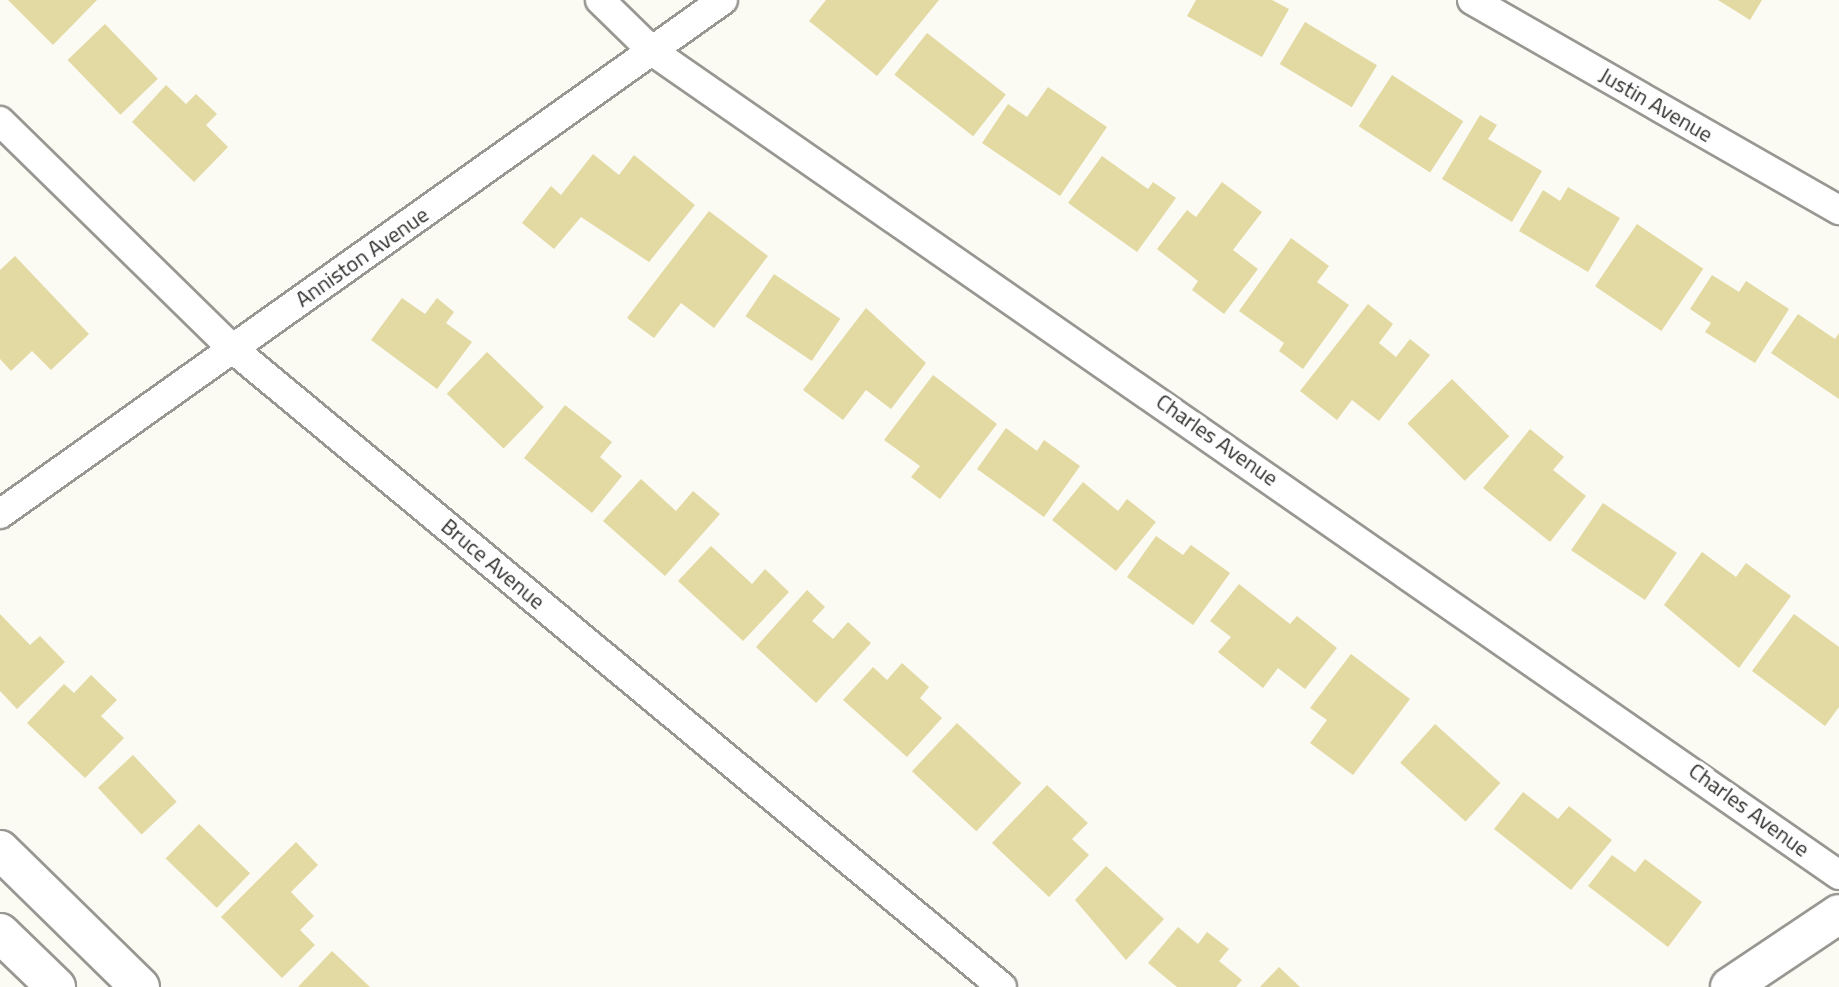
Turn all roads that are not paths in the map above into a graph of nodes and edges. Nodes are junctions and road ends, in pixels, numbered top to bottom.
1 (600, 0) edge
2 (723, 0) edge
3 (1472, 0) edge
4 (652, 51) junction
5 (0, 121) edge
6 (1839, 210) edge
7 (233, 349) junction
8 (0, 514) edge
9 (0, 850) edge
10 (1839, 875) edge
11 (1839, 914) edge
12 (0, 933) edge
13 (56, 987) edge
14 (140, 987) edge
15 (1002, 987) edge
16 (1730, 987) edge

1 - 4 street, Charles Avenue
2 - 4 street, Anniston Avenue
3 - 6 street, Justin Avenue
4 - 7 street, Anniston Avenue
4 - 10 street, Charles Avenue
5 - 7 street, Bruce Avenue
7 - 8 street, Anniston Avenue
7 - 15 street, Bruce Avenue
9 - 14 main road
11 - 16 main road
12 - 13 main road

